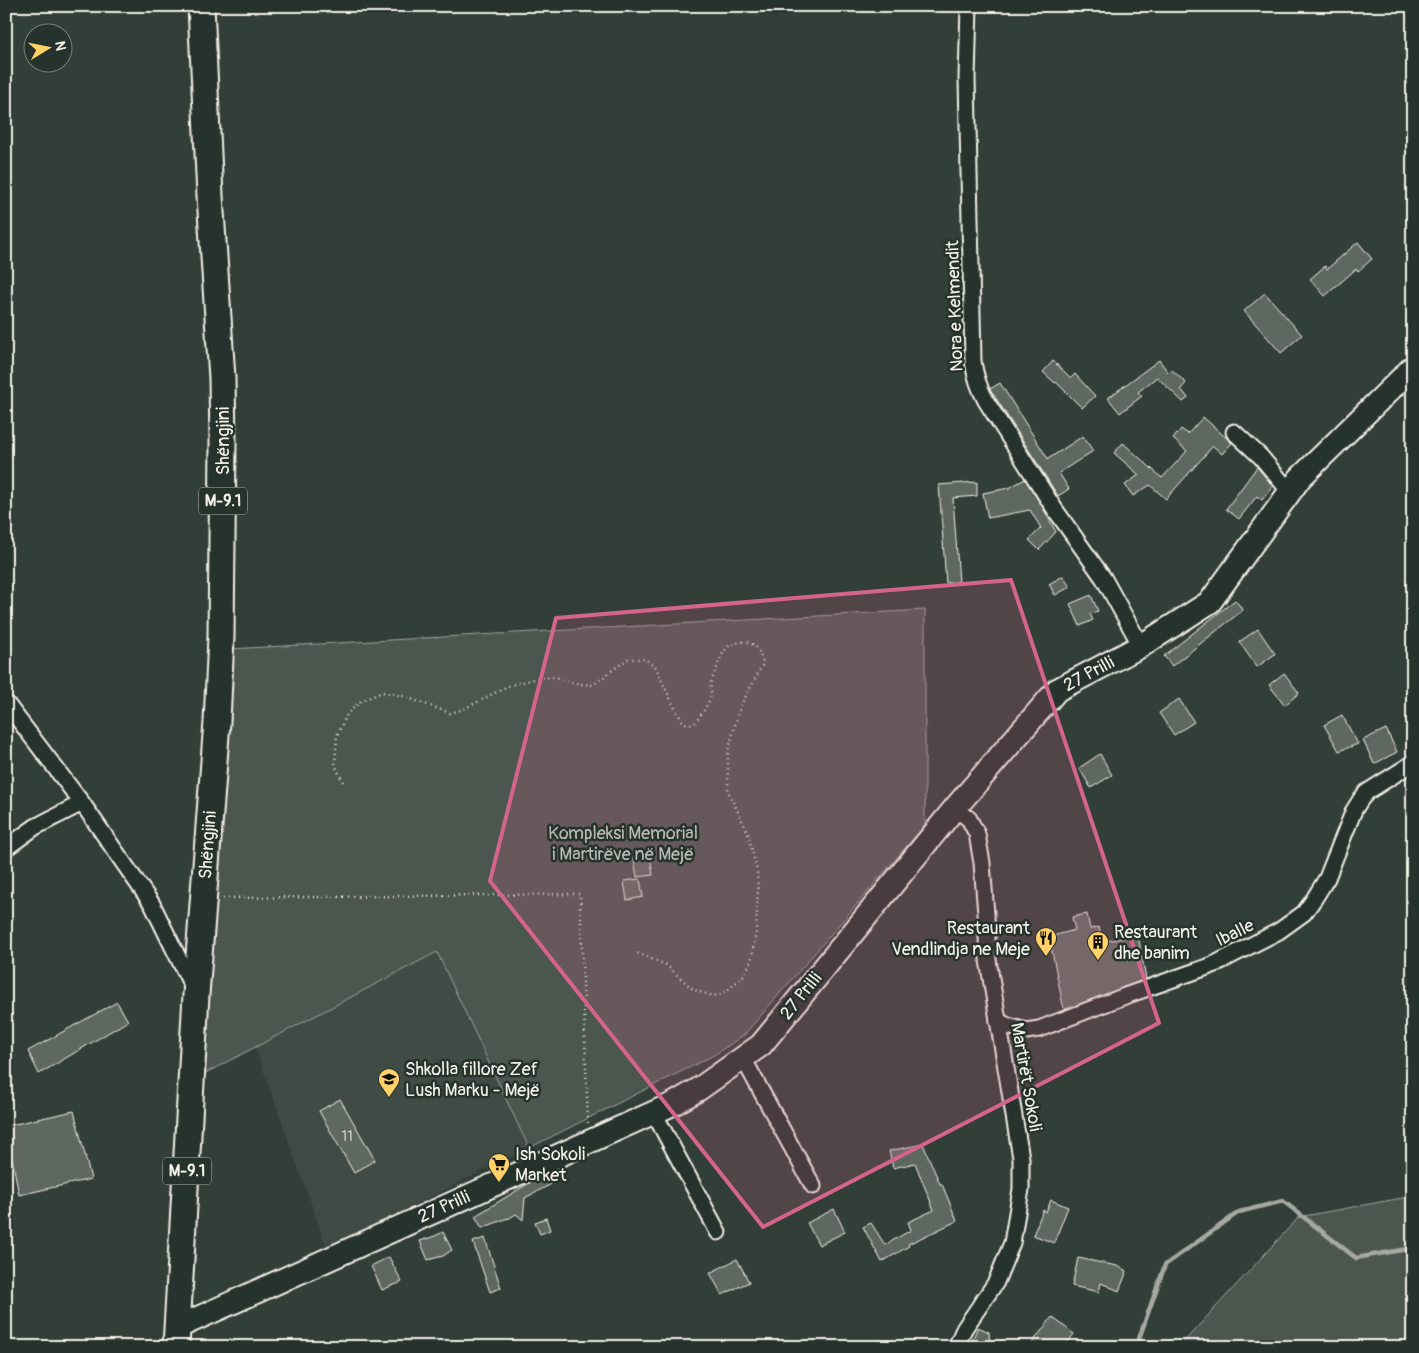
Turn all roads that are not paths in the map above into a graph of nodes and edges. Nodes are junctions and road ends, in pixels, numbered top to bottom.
1 (201, 6) edge
2 (968, 6) edge
3 (1413, 367) edge
4 (1234, 432) dead end
5 (1290, 492) junction
6 (1141, 646) junction
7 (6, 704) edge
8 (1413, 763) edge
9 (82, 803) junction
10 (955, 808) junction
11 (6, 848) edge
12 (196, 995) junction
13 (998, 1021) junction
14 (743, 1058) junction
15 (654, 1113) junction
16 (813, 1186) dead end
17 (718, 1232) dead end
18 (177, 1337) edge
19 (956, 1347) edge

1 - 12 main road, Shëngjini / M-9.1
2 - 6 street, Nora e Kelmendit
3 - 5 street, 27 Prilli
4 - 5 street
5 - 6 street, 27 Prilli
6 - 10 street, 27 Prilli
7 - 9 street
8 - 13 street, Iballe
9 - 11 street
9 - 12 street
10 - 13 street, Martirët Sokoli
10 - 14 street, 27 Prilli
12 - 18 main road, M-9.1
13 - 19 street, Martirët Sokoli
14 - 15 street, 27 Prilli
14 - 16 street
15 - 17 street
15 - 18 street, 27 Prilli

